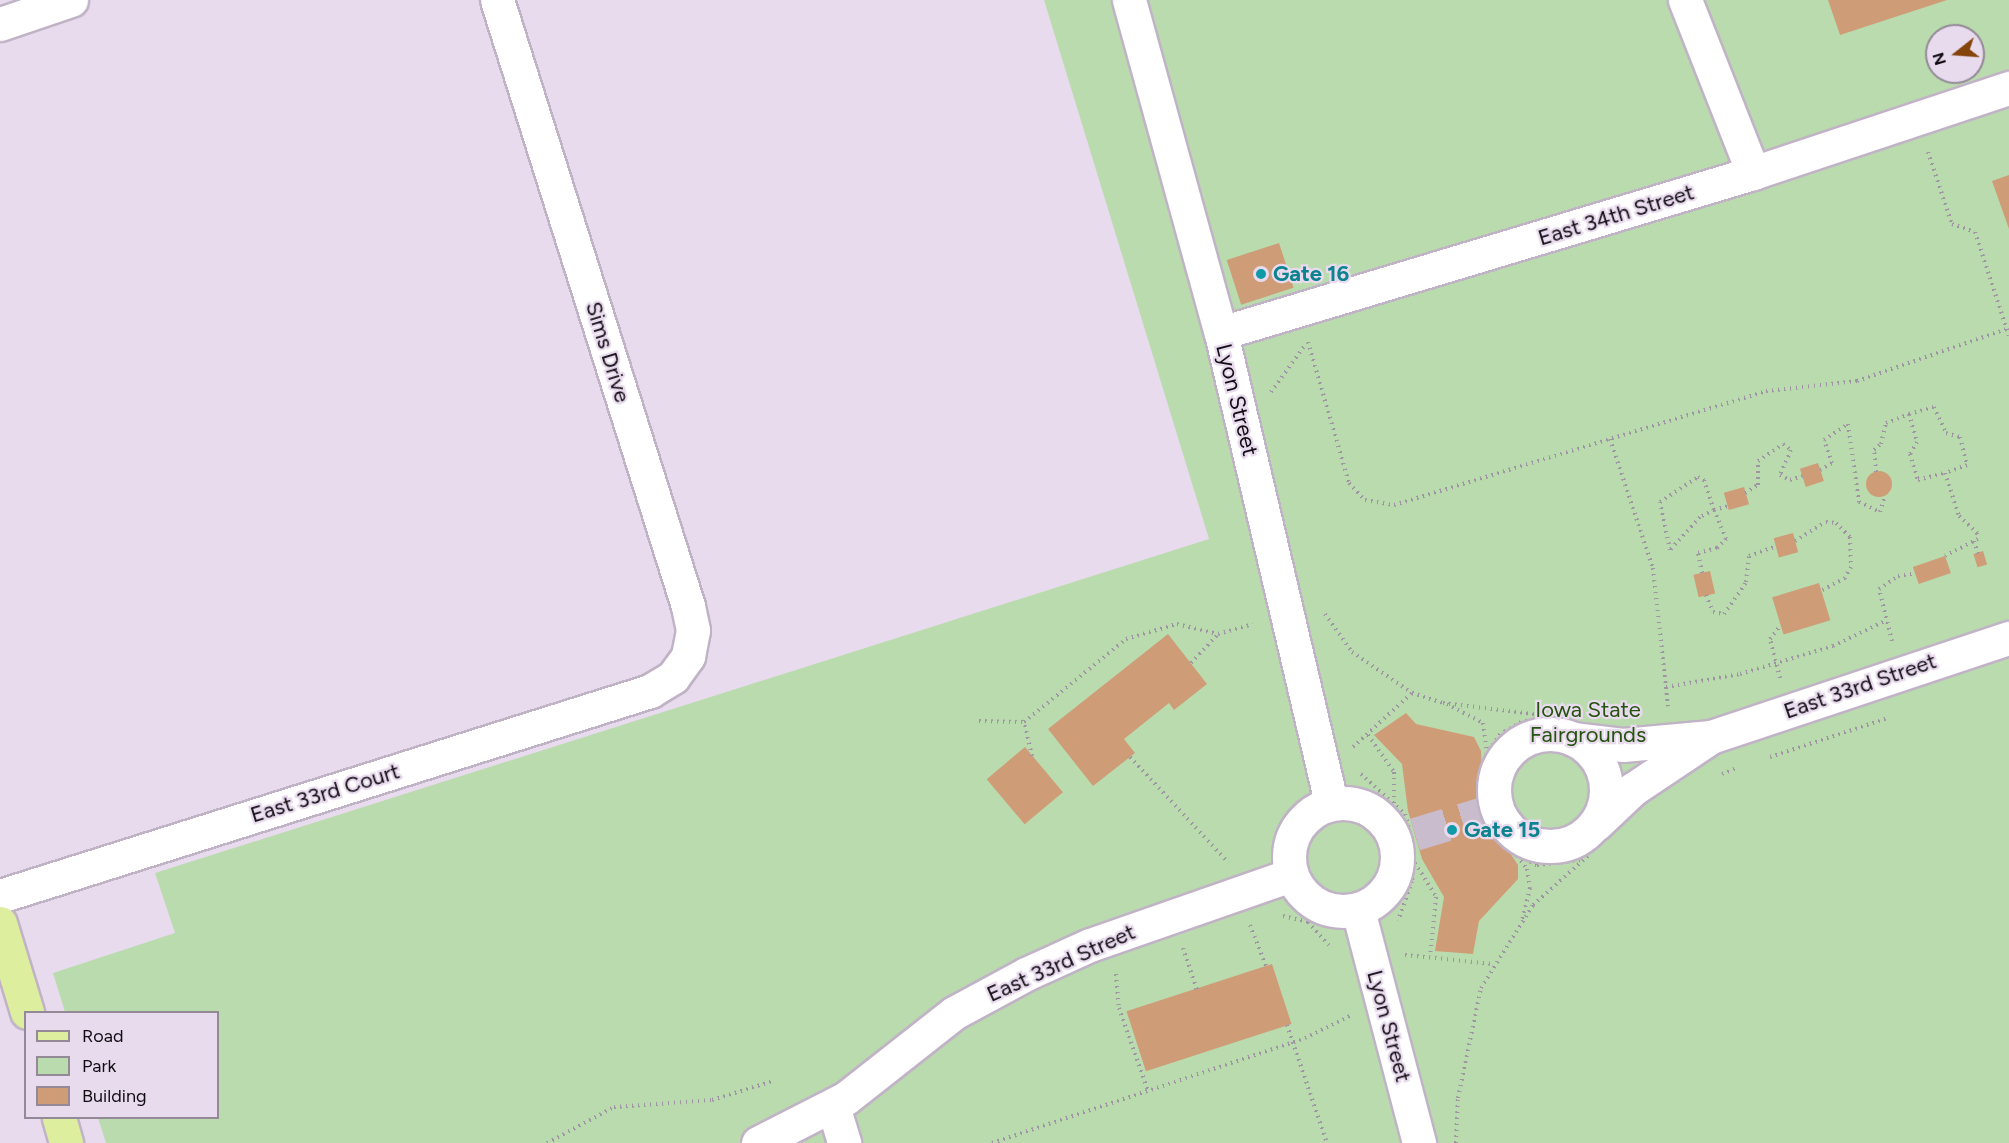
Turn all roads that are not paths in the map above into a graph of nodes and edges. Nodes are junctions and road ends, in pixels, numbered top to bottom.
1 (71, 0) edge
2 (497, 0) edge
3 (1129, 0) edge
4 (1685, 0) edge
5 (0, 24) edge
6 (2009, 88) edge
7 (1753, 173) junction
8 (1221, 333) junction
9 (2009, 638) edge
10 (650, 691) joint
11 (1564, 728) junction
12 (1711, 736) junction
13 (1331, 803) junction
14 (1591, 842) junction
15 (1291, 875) junction
16 (0, 896) edge
17 (1358, 910) junction
18 (0, 923) edge
19 (27, 1011) edge
20 (833, 1106) junction
21 (59, 1119) edge
22 (66, 1143) edge
23 (758, 1143) edge
24 (844, 1143) edge
25 (1419, 1143) edge

1 - 5 street
2 - 10 street, Sims Drive
3 - 8 street, Lyon Street
4 - 7 street
6 - 7 street, East 34th Street
7 - 8 street, East 34th Street
8 - 13 street, Lyon Street
9 - 12 street, East 33rd Street
10 - 16 street, East 33rd Court
11 - 12 street, East 33rd Street
11 - 14 street
11 - 14 street, East 33rd Street
12 - 14 street, East 33rd Street
13 - 15 street
13 - 17 street
15 - 17 street
15 - 20 street, East 33rd Street
17 - 25 street, Lyon Street
18 - 19 main road
20 - 23 street, East 33rd Street
20 - 24 street
21 - 22 main road

